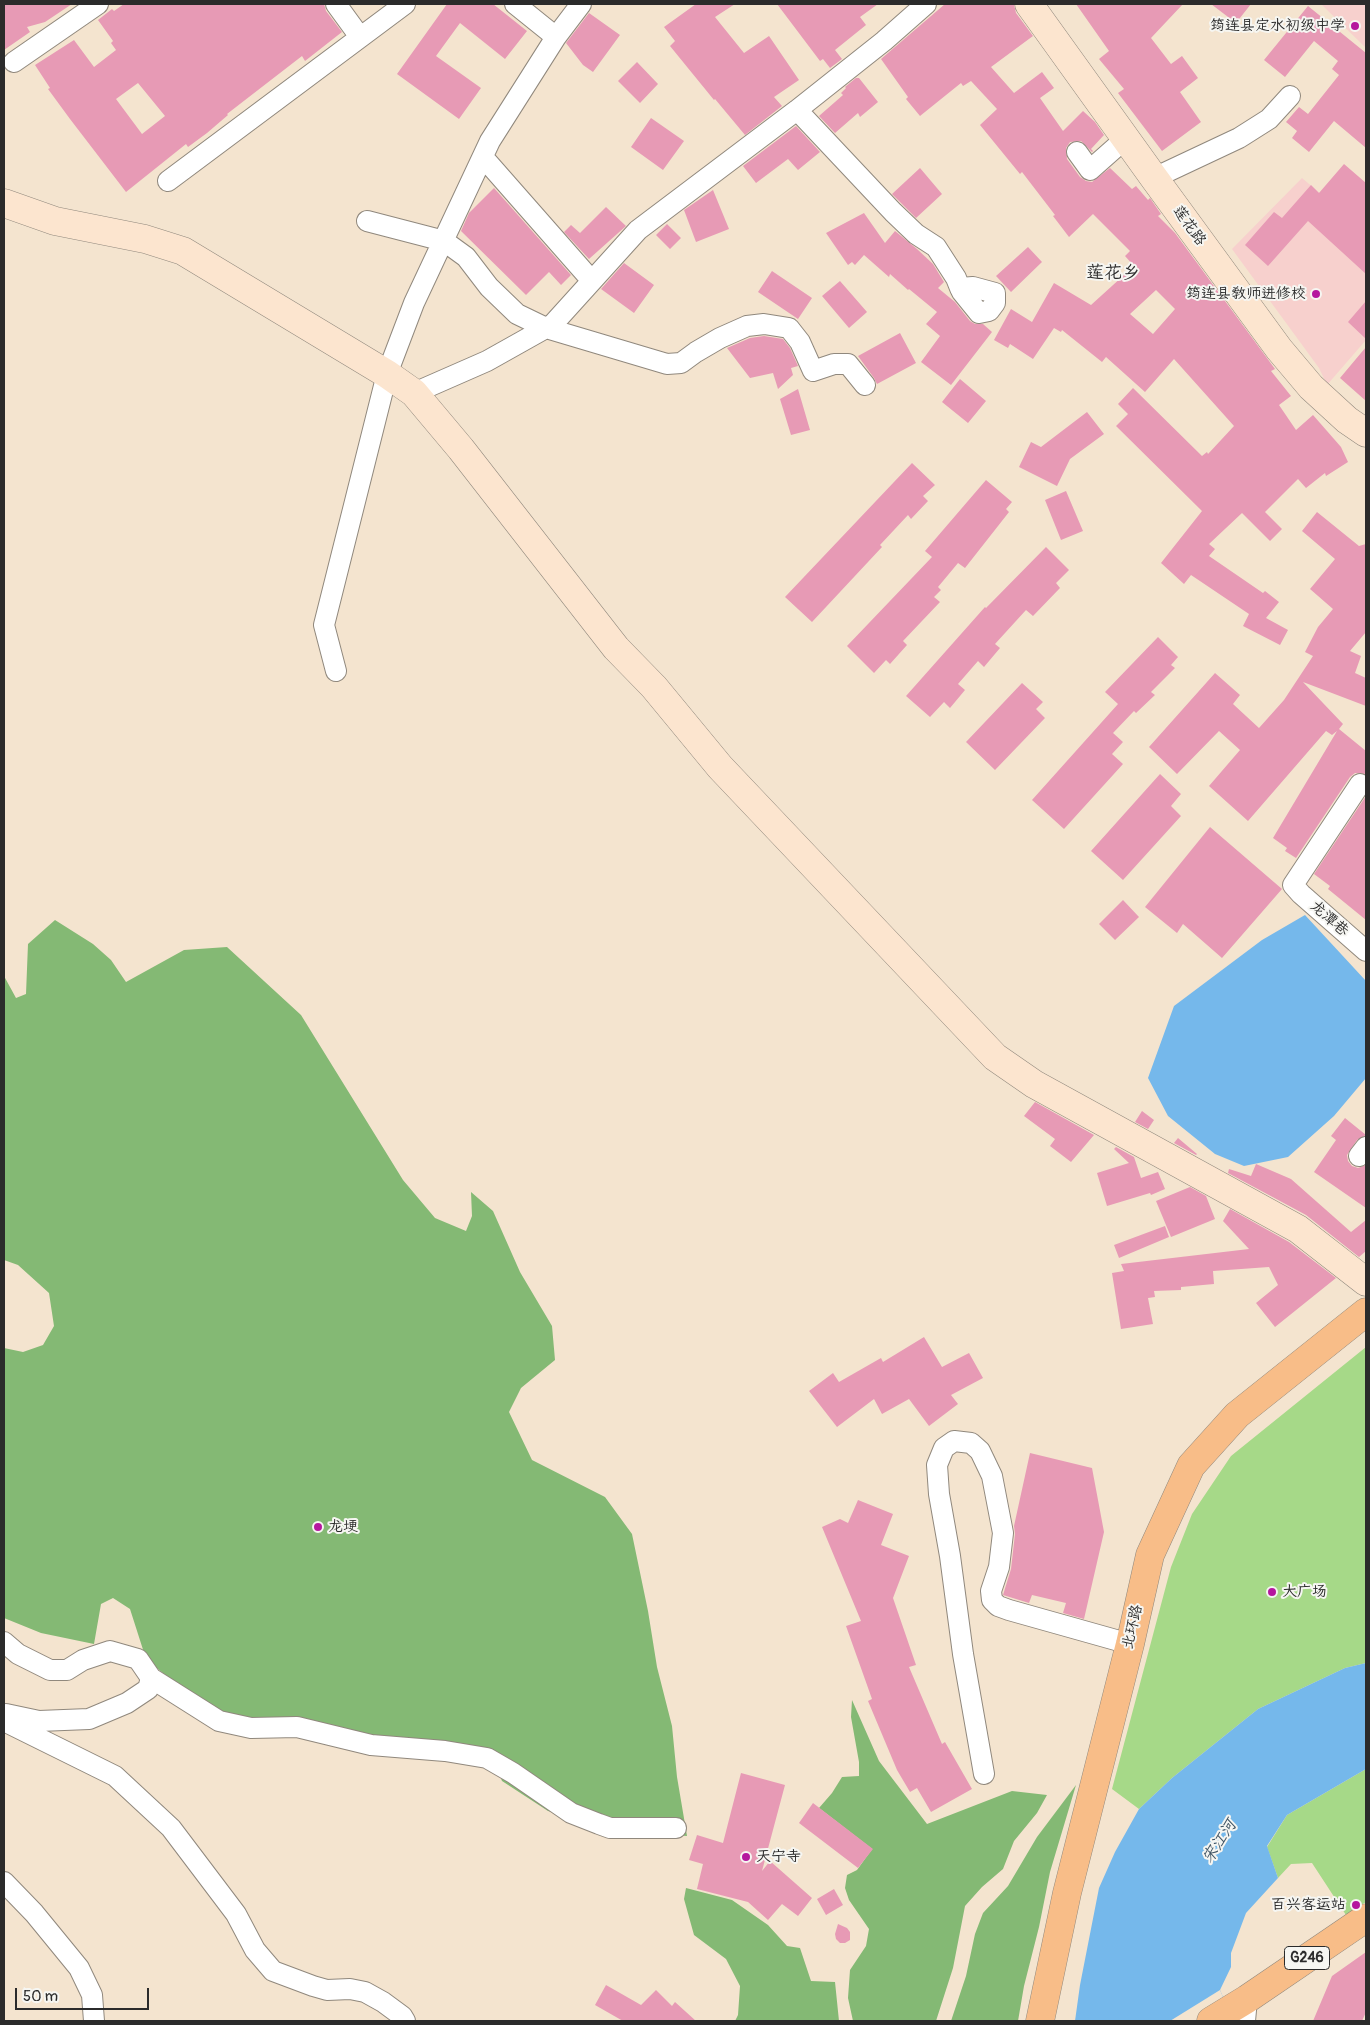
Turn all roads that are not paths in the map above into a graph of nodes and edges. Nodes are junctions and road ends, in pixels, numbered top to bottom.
1 (98, 4) edge
2 (336, 4) edge
3 (405, 4) edge
4 (514, 4) edge
5 (581, 4) edge
6 (926, 4) edge
7 (1029, 4) edge
8 (556, 36) junction
9 (360, 37) junction
10 (14, 62) dead end
11 (1290, 96) dead end
12 (797, 110) junction
13 (1126, 139) junction
14 (1077, 152) dead end
15 (483, 157) junction
16 (1154, 178) junction
17 (168, 181) dead end
18 (4, 204) edge
19 (367, 221) dead end
20 (444, 242) junction
21 (592, 281) junction
22 (960, 288) dead end
23 (546, 328) junction
24 (386, 374) junction
25 (865, 385) dead end
26 (414, 393) junction
27 (1366, 433) edge
28 (336, 670) dead end
29 (1360, 784) dead end
30 (1366, 951) edge
31 (1366, 1282) edge
32 (1366, 1312) edge
33 (4, 1642) edge
34 (1130, 1644) junction
35 (150, 1678) junction
36 (4, 1714) edge
37 (4, 1721) edge
38 (984, 1774) dead end
39 (676, 1828) dead end
40 (4, 1882) edge
41 (1366, 1918) edge
42 (1246, 2010) edge
43 (94, 2021) edge
44 (405, 2021) edge
45 (1040, 2021) edge
46 (1211, 2021) edge

1 - 10 street
2 - 9 street
3 - 9 street
4 - 8 street
5 - 8 street
6 - 12 street
7 - 13 street, 莲花路
8 - 15 street
9 - 17 street
11 - 16 street
12 - 21 street
12 - 22 street
13 - 14 street
13 - 16 street, 莲花路
15 - 20 street
15 - 21 street
16 - 27 street, 莲花路
18 - 24 street
19 - 20 street
20 - 23 street
20 - 24 street
21 - 23 street
23 - 25 street
23 - 26 street
24 - 26 street
24 - 28 street
26 - 31 street
29 - 30 street, 龙潭巷
32 - 34 main road, 北环路
33 - 35 street
34 - 38 street
34 - 45 main road, 北环路
35 - 36 street
35 - 39 street
37 - 44 street
40 - 43 street
41 - 42 main road, G246
42 - 46 main road, G246

